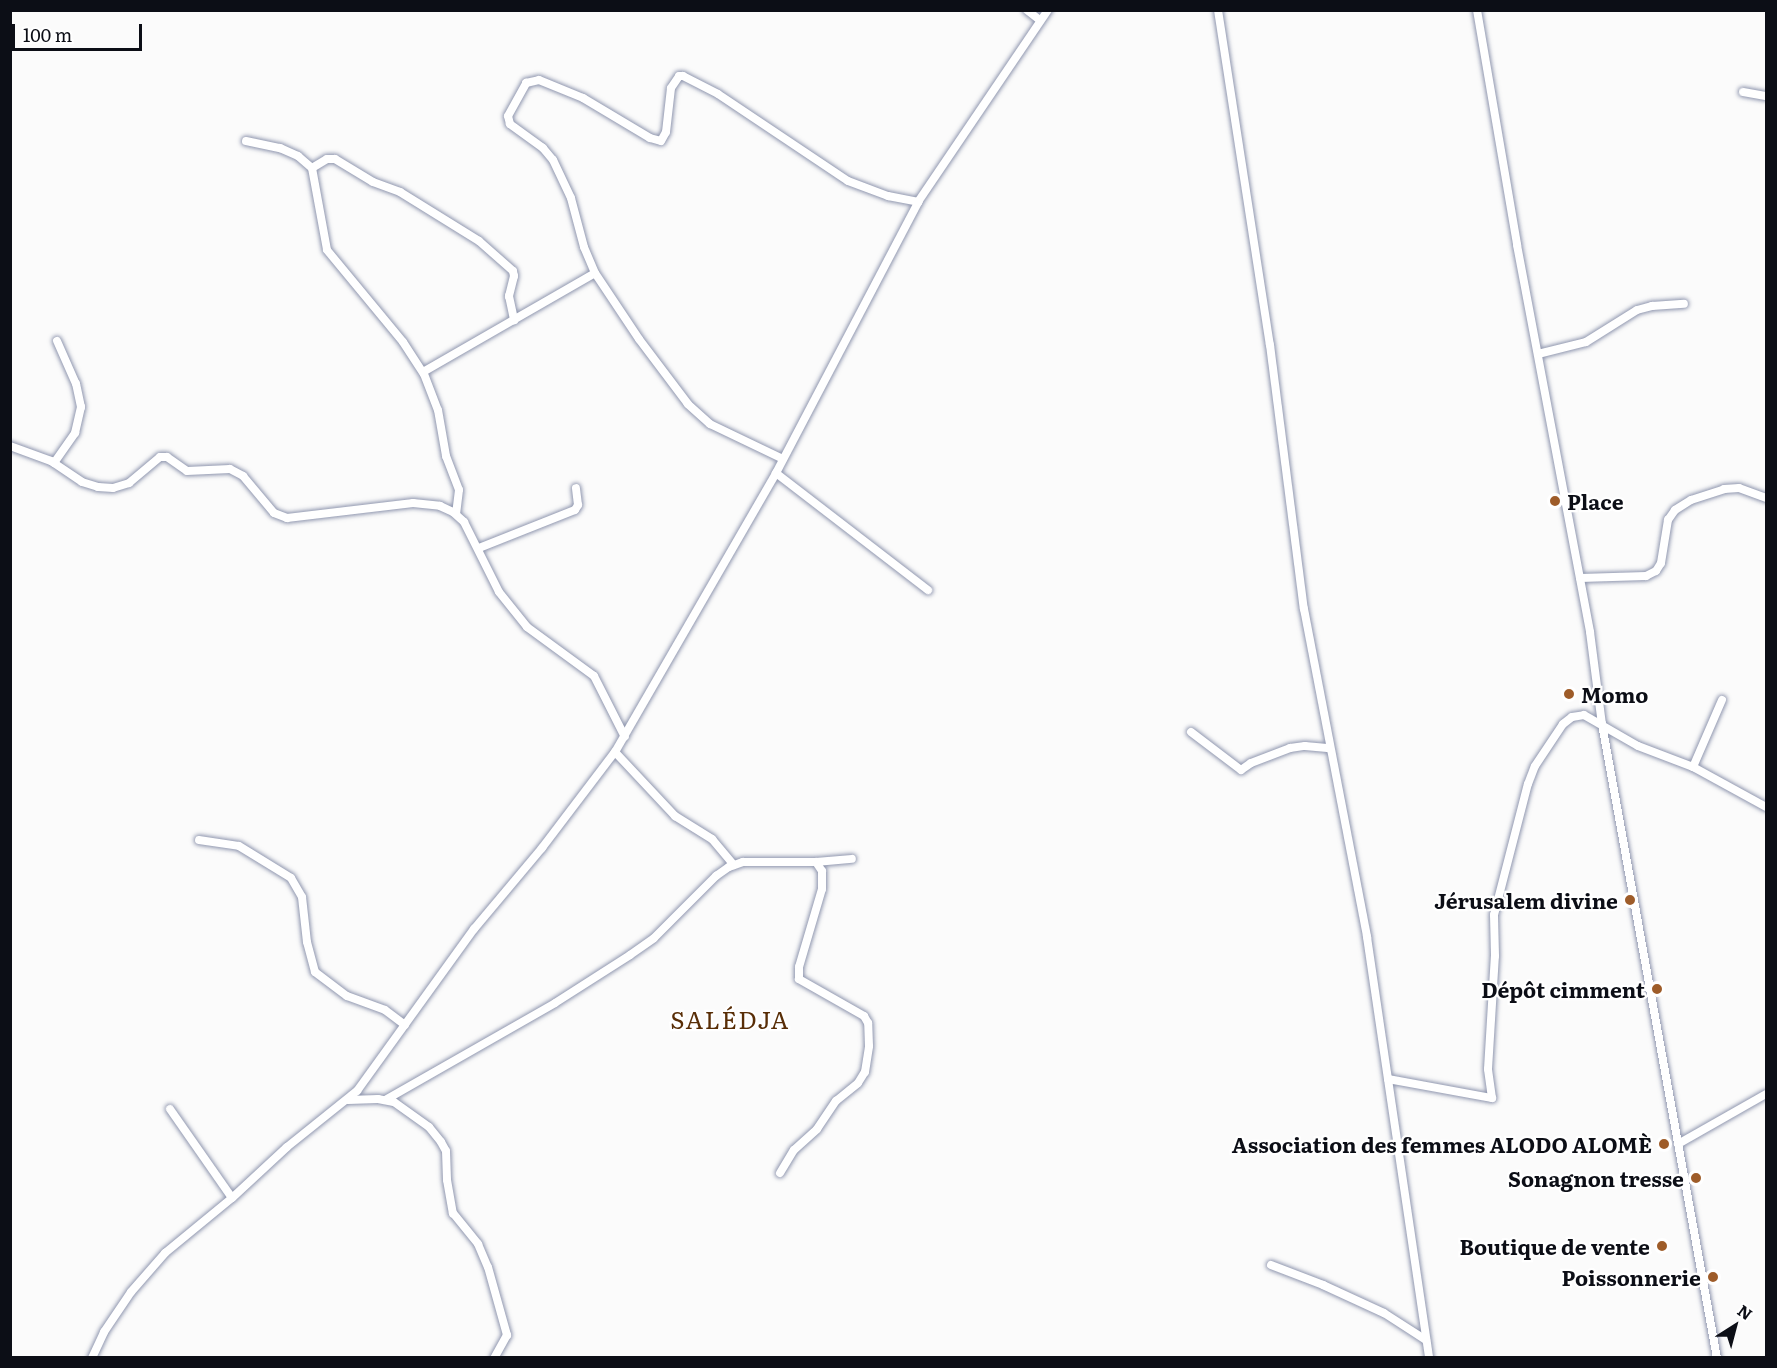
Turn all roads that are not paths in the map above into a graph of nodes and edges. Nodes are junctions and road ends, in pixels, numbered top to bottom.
1 (1026, 10) edge
2 (1048, 10) edge
3 (1218, 10) edge
4 (1477, 10) edge
5 (1040, 20) junction
6 (1743, 92) dead end
7 (1767, 96) edge
8 (246, 141) dead end
9 (312, 168) junction
10 (918, 202) junction
11 (595, 273) junction
12 (1684, 304) dead end
13 (514, 320) junction
14 (57, 341) dead end
15 (1539, 354) junction
16 (423, 372) junction
17 (10, 446) edge
18 (783, 459) junction
19 (54, 463) junction
20 (776, 473) junction
21 (576, 488) dead end
22 (1767, 498) edge
23 (456, 514) junction
24 (479, 548) junction
25 (1580, 578) junction
26 (928, 590) dead end
27 (1722, 700) dead end
28 (1602, 724) junction
29 (1191, 732) dead end
30 (625, 737) junction
31 (1330, 748) junction
32 (615, 752) junction
33 (1693, 767) junction
34 (1767, 807) edge
35 (199, 840) dead end
36 (852, 859) dead end
37 (816, 862) junction
38 (734, 865) junction
39 (405, 1025) junction
40 (1388, 1079) junction
41 (1767, 1094) edge
42 (387, 1099) junction
43 (348, 1100) junction
44 (170, 1109) dead end
45 (1678, 1144) junction
46 (780, 1173) dead end
47 (232, 1198) junction
48 (1271, 1265) dead end
49 (1426, 1340) junction
50 (92, 1358) edge
51 (494, 1358) edge
52 (1429, 1358) edge
53 (1717, 1358) edge

1 - 5 street
2 - 5 street
3 - 31 street
4 - 15 street
5 - 10 street
6 - 7 street
8 - 9 street
9 - 13 street
9 - 16 street
10 - 11 street
10 - 18 street
11 - 13 street
11 - 18 street
12 - 15 street
13 - 16 street
14 - 19 street
15 - 25 street
16 - 23 street
17 - 19 street
18 - 20 street
19 - 23 street
20 - 26 street
20 - 30 street
21 - 24 street
22 - 25 street
23 - 24 street
24 - 30 street
25 - 28 street
27 - 33 street
28 - 33 street
28 - 40 street
28 - 45 street
29 - 31 street
30 - 32 street
31 - 40 street
32 - 38 street
32 - 39 street
33 - 34 street
35 - 39 street
36 - 37 street
37 - 38 street
37 - 46 street
38 - 42 street
39 - 43 street
40 - 49 street
41 - 45 street
42 - 43 street
42 - 51 street
43 - 47 street
44 - 47 street
45 - 53 street
47 - 50 street
48 - 49 street
49 - 52 street

